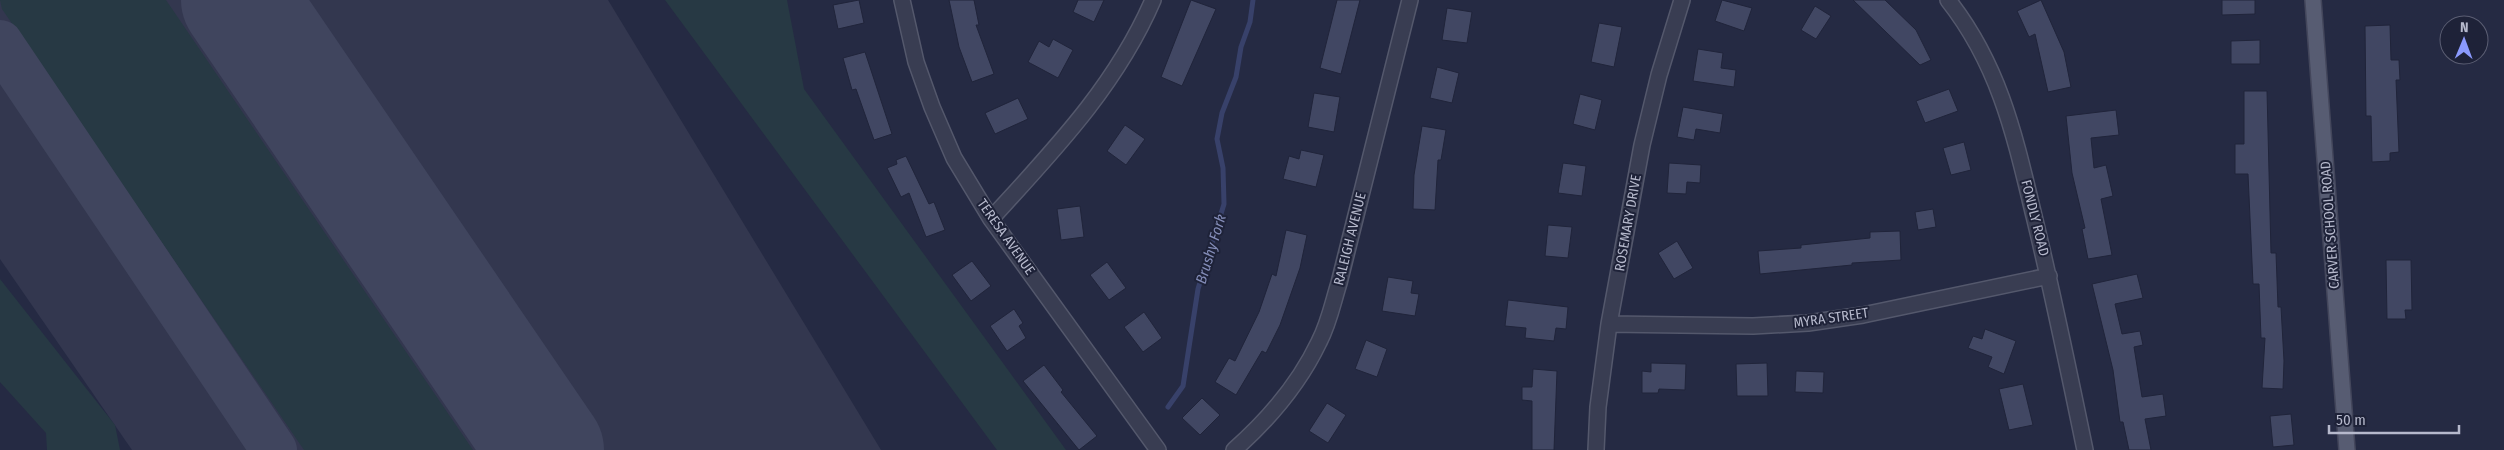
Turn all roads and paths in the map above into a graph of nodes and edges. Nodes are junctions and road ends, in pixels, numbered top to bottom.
1 (902, 0) edge
2 (1153, 0) edge
3 (1410, 0) edge
4 (1682, 0) edge
5 (1948, 0) edge
6 (2313, 0) edge
7 (991, 219) junction
8 (2049, 276) junction
9 (1609, 324) junction
10 (1158, 450) edge
11 (1234, 450) edge
12 (1596, 450) edge
13 (2085, 450) edge
14 (2347, 450) edge

1 - 7 street, TERESA AVENUE
2 - 7 street
3 - 11 street, RALEIGH AVENUE
4 - 9 street, ROSEMARY DRIVE
5 - 8 street, FONDLY ROAD
6 - 14 main road, CARVER SCHOOL ROAD
7 - 10 street, TERESA AVENUE
8 - 9 street, MYRA STREET
8 - 13 street, FONDLY ROAD
9 - 12 street, ROSEMARY DRIVE

